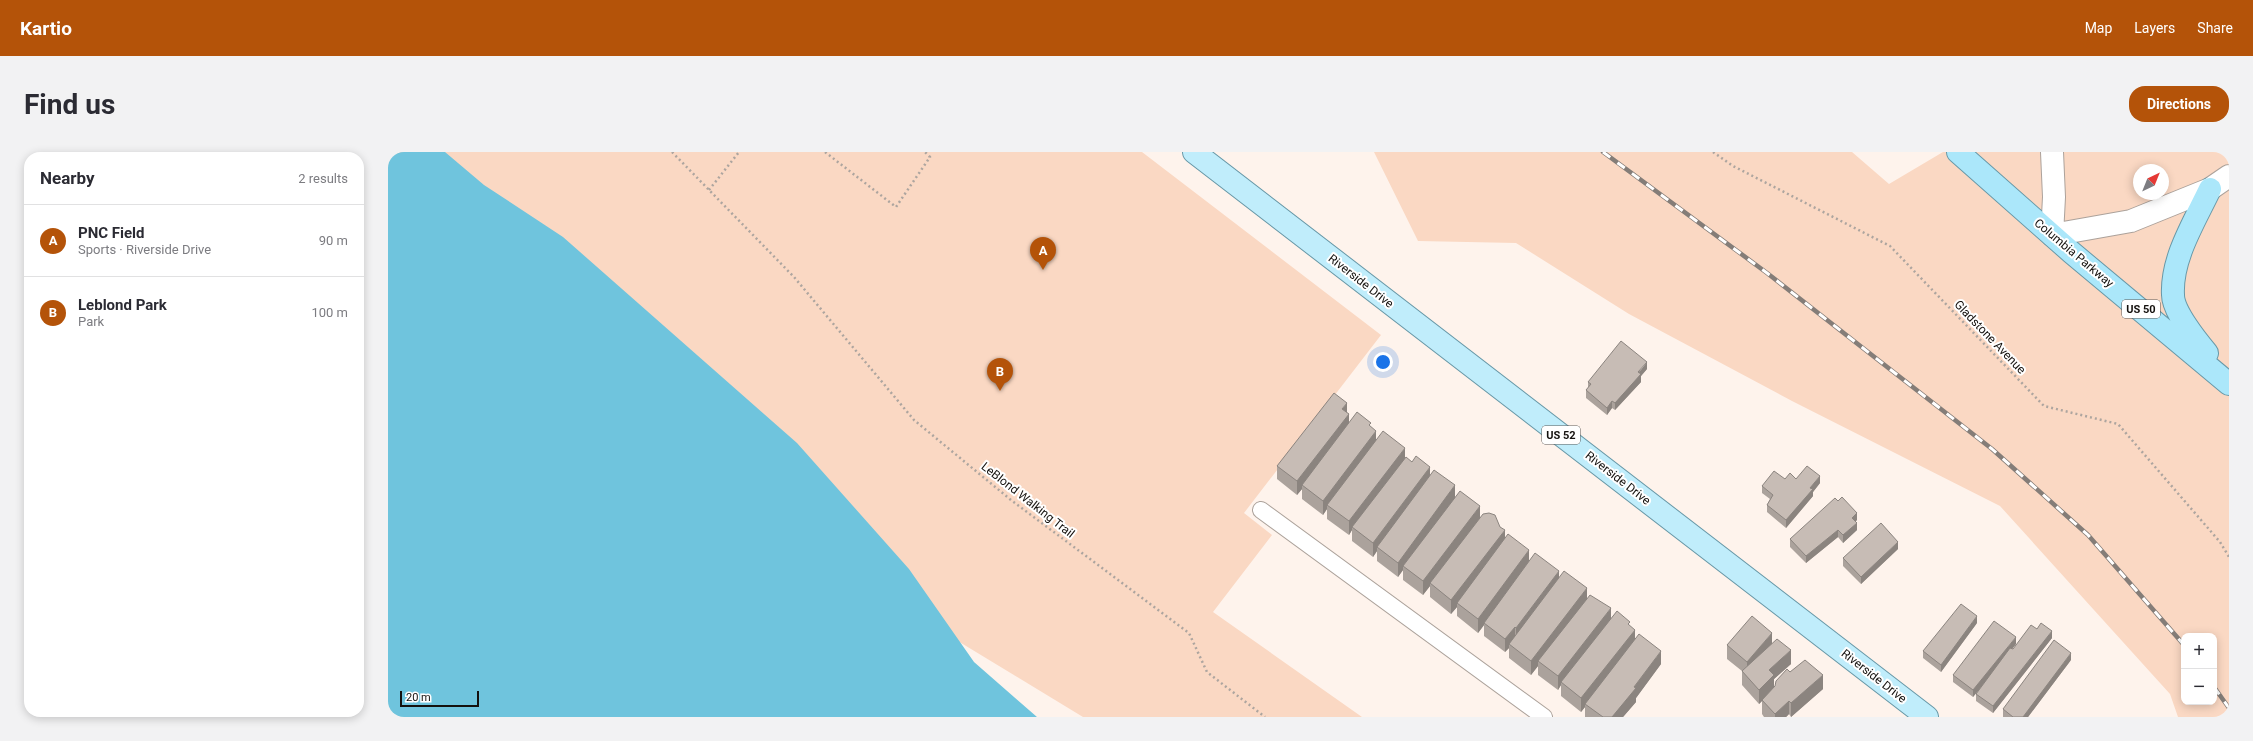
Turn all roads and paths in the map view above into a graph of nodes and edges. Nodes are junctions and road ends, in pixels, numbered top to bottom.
1 (672, 152) edge
2 (739, 152) edge
3 (825, 152) edge
4 (925, 152) edge
5 (1194, 152) edge
6 (1713, 152) edge
7 (1958, 152) edge
8 (2052, 152) edge
9 (2229, 176) edge
10 (2210, 189) junction
11 (709, 190) junction
12 (2052, 235) junction
13 (2229, 380) edge
14 (2229, 384) edge
15 (1261, 510) dead end
16 (2229, 557) edge
17 (1265, 717) edge
18 (1544, 717) edge
19 (1927, 717) edge

1 - 11 path, LeBlond Walking Trail
2 - 11 path
3 - 4 path
5 - 19 main road, Riverside Drive / US 52
6 - 16 path, Gladstone Avenue
7 - 12 highway, Columbia Parkway / US 50
8 - 12 street
9 - 10 street
10 - 12 street
10 - 13 highway
11 - 17 path, LeBlond Walking Trail
12 - 14 highway, Columbia Parkway / US 50
15 - 18 lane

